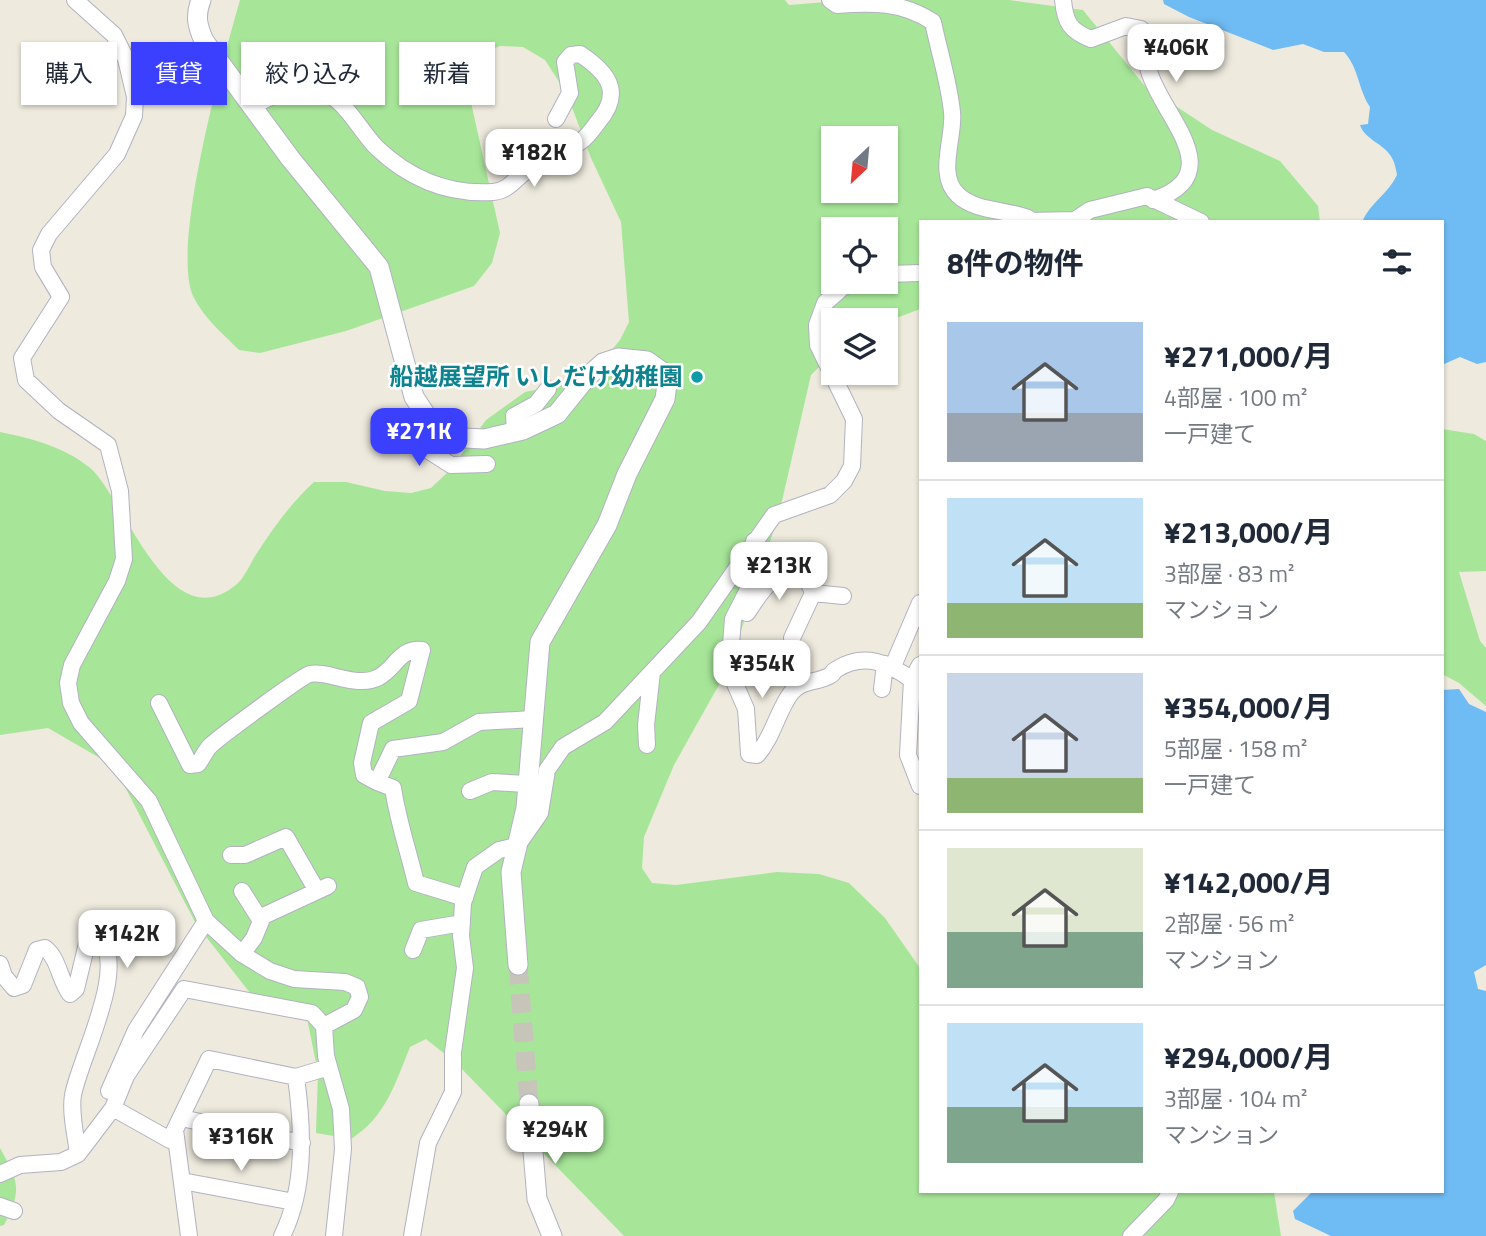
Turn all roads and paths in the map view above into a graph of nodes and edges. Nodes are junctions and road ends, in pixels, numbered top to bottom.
1 (75, 0) edge
2 (201, 0) edge
3 (830, 0) edge
4 (1062, 0) edge
5 (251, 107) junction
6 (555, 119) dead end
7 (1153, 200) junction
8 (1026, 220) edge
9 (1075, 220) edge
10 (1197, 220) edge
11 (919, 273) edge
12 (898, 274) edge
13 (836, 294) edge
14 (548, 389) dead end
15 (430, 419) junction
16 (515, 432) junction
17 (487, 464) dead end
18 (754, 541) junction
19 (813, 593) junction
20 (843, 596) dead end
21 (919, 605) edge
22 (738, 609) junction
23 (792, 638) dead end
24 (889, 665) junction
25 (919, 667) edge
26 (652, 672) junction
27 (912, 680) junction
28 (882, 689) dead end
29 (159, 703) dead end
30 (533, 719) junction
31 (647, 746) dead end
32 (377, 782) junction
33 (919, 783) edge
34 (528, 784) junction
35 (470, 791) dead end
36 (517, 846) junction
37 (231, 855) dead end
38 (242, 891) dead end
39 (465, 898) junction
40 (259, 918) junction
41 (206, 921) junction
42 (462, 923) junction
43 (413, 950) dead end
44 (242, 954) junction
45 (0, 964) edge
46 (519, 965) tunnel mouth
47 (324, 1026) junction
48 (329, 1067) junction
49 (296, 1077) junction
50 (529, 1104) tunnel mouth
51 (113, 1108) junction
52 (178, 1124) junction
53 (95, 1129) junction
54 (302, 1143) junction
55 (78, 1154) junction
56 (0, 1174) edge
57 (182, 1181) junction
58 (1170, 1193) edge
59 (294, 1202) junction
60 (189, 1236) edge
61 (282, 1236) edge
62 (334, 1236) edge
63 (412, 1236) edge
64 (552, 1236) edge
65 (1131, 1236) edge

1 - 41 street
2 - 5 street
3 - 8 street
4 - 7 street
5 - 6 street
5 - 15 street
7 - 9 street
7 - 10 street
11 - 12 street
13 - 18 street
14 - 16 street
15 - 16 street
15 - 17 street
16 - 30 street
18 - 22 street
18 - 26 street
19 - 20 street
19 - 22 street
19 - 23 street
21 - 24 street
22 - 24 street
24 - 27 street
24 - 28 street
25 - 27 street
26 - 31 street
26 - 36 street
27 - 33 street
29 - 32 street
30 - 32 street
30 - 34 street
32 - 39 street
34 - 35 street
34 - 36 street
36 - 39 street
36 - 46 street
37 - 40 street
38 - 40 street
39 - 42 street
40 - 44 street
41 - 44 street
41 - 53 street
42 - 43 street
42 - 63 street
44 - 47 street
45 - 55 street
47 - 48 street
47 - 51 street
48 - 49 street
48 - 62 street
49 - 52 street
49 - 54 street
50 - 64 street
51 - 52 street
51 - 53 street
52 - 54 street
52 - 57 street
53 - 55 street
54 - 59 street
55 - 56 street
57 - 59 street
57 - 60 street
58 - 65 street
59 - 61 street

